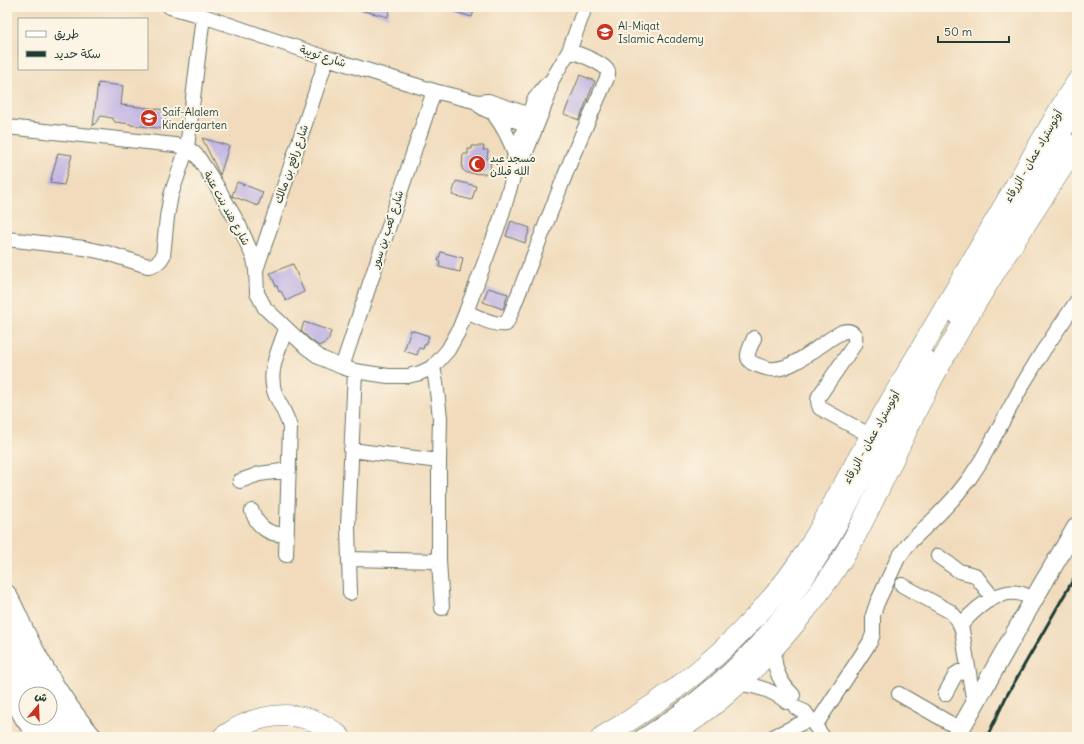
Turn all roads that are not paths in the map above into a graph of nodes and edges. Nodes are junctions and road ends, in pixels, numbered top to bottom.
1 (170, 7) edge
2 (585, 7) edge
3 (203, 16) junction
4 (569, 51) junction
5 (327, 58) junction
6 (1077, 71) edge
7 (434, 91) junction
8 (1074, 97) edge
9 (478, 102) junction
10 (493, 113) junction
11 (1077, 120) edge
12 (532, 121) junction
13 (7, 127) edge
14 (1077, 144) edge
15 (187, 148) junction
16 (515, 161) junction
17 (7, 239) edge
18 (256, 270) junction
19 (1077, 301) edge
20 (466, 312) junction
21 (286, 329) junction
22 (754, 338) dead end
23 (433, 367) junction
24 (348, 369) junction
25 (870, 436) junction
26 (351, 450) junction
27 (439, 461) junction
28 (289, 470) junction
29 (240, 481) dead end
30 (252, 510) dead end
31 (1077, 526) edge
32 (286, 534) junction
33 (286, 555) dead end
34 (938, 556) dead end
35 (349, 559) junction
36 (439, 561) junction
37 (902, 585) dead end
38 (350, 593) dead end
39 (7, 594) edge
40 (993, 598) junction
41 (1033, 600) junction
42 (442, 608) dead end
43 (7, 623) edge
44 (961, 625) junction
45 (775, 645) junction
46 (7, 655) edge
47 (969, 672) junction
48 (737, 684) junction
49 (24, 686) edge
50 (37, 686) edge
51 (7, 688) edge
52 (899, 694) dead end
53 (945, 694) dead end
54 (974, 704) junction
55 (801, 709) junction
56 (58, 717) edge
57 (56, 726) edge
58 (690, 729) edge
59 (958, 733) edge
60 (37, 737) edge
61 (60, 737) edge
62 (76, 737) edge
63 (93, 737) edge
64 (223, 737) edge
65 (246, 737) edge
66 (324, 737) edge
67 (340, 737) edge
68 (602, 737) edge
69 (641, 737) edge
70 (649, 737) edge
71 (669, 737) edge
72 (773, 737) edge
73 (823, 737) edge

1 - 3 street, شارع ثويبة
2 - 4 street, شارع هند بنت عتبة
3 - 5 street, شارع ثويبة
3 - 15 street
4 - 12 street, شارع هند بنت عتبة
4 - 20 street
5 - 7 street, شارع ثويبة
5 - 18 street, شارع رافع بن مالك
6 - 8 highway, أوتوستراد عمان - الزرقاء
7 - 9 street, شارع ثويبة
7 - 24 street, شارع كعب بن سور
8 - 25 highway, أوتوستراد عمان - الزرقاء
8 - 69 street
9 - 10 street, شارع ثويبة
9 - 12 street, شارع ثويبة
10 - 12 street, شارع ثويبة
10 - 16 street
11 - 70 street
12 - 16 street, شارع هند بنت عتبة
13 - 15 street
14 - 45 highway
15 - 17 street
15 - 18 street, شارع هند بنت عتبة
16 - 20 street, شارع هند بنت عتبة
18 - 21 street, شارع هند بنت عتبة
19 - 55 street
20 - 23 street, شارع هند بنت عتبة
21 - 24 street, شارع هند بنت عتبة
21 - 28 street
22 - 25 street
23 - 24 street, شارع هند بنت عتبة
23 - 27 street
24 - 26 street, شارع كعب بن سور
25 - 68 highway, أوتوستراد عمان - الزرقاء
26 - 27 street
26 - 35 street, شارع كعب بن سور
27 - 36 street
28 - 29 street
28 - 32 street
30 - 32 street
31 - 41 main road
32 - 33 street
34 - 40 street
35 - 36 street
35 - 38 street, شارع كعب بن سور
36 - 42 street
37 - 44 street
39 - 63 main road
40 - 41 street
40 - 44 street
41 - 54 main road
43 - 50 main road
44 - 47 street
45 - 48 highway
45 - 55 street
46 - 49 main road
47 - 53 street
47 - 54 street
48 - 55 street
48 - 58 highway
51 - 60 main road
52 - 59 street
54 - 59 main road
55 - 72 street
55 - 73 street
56 - 62 main road
57 - 61 main road
58 - 71 highway
64 - 67 highway
65 - 66 highway

